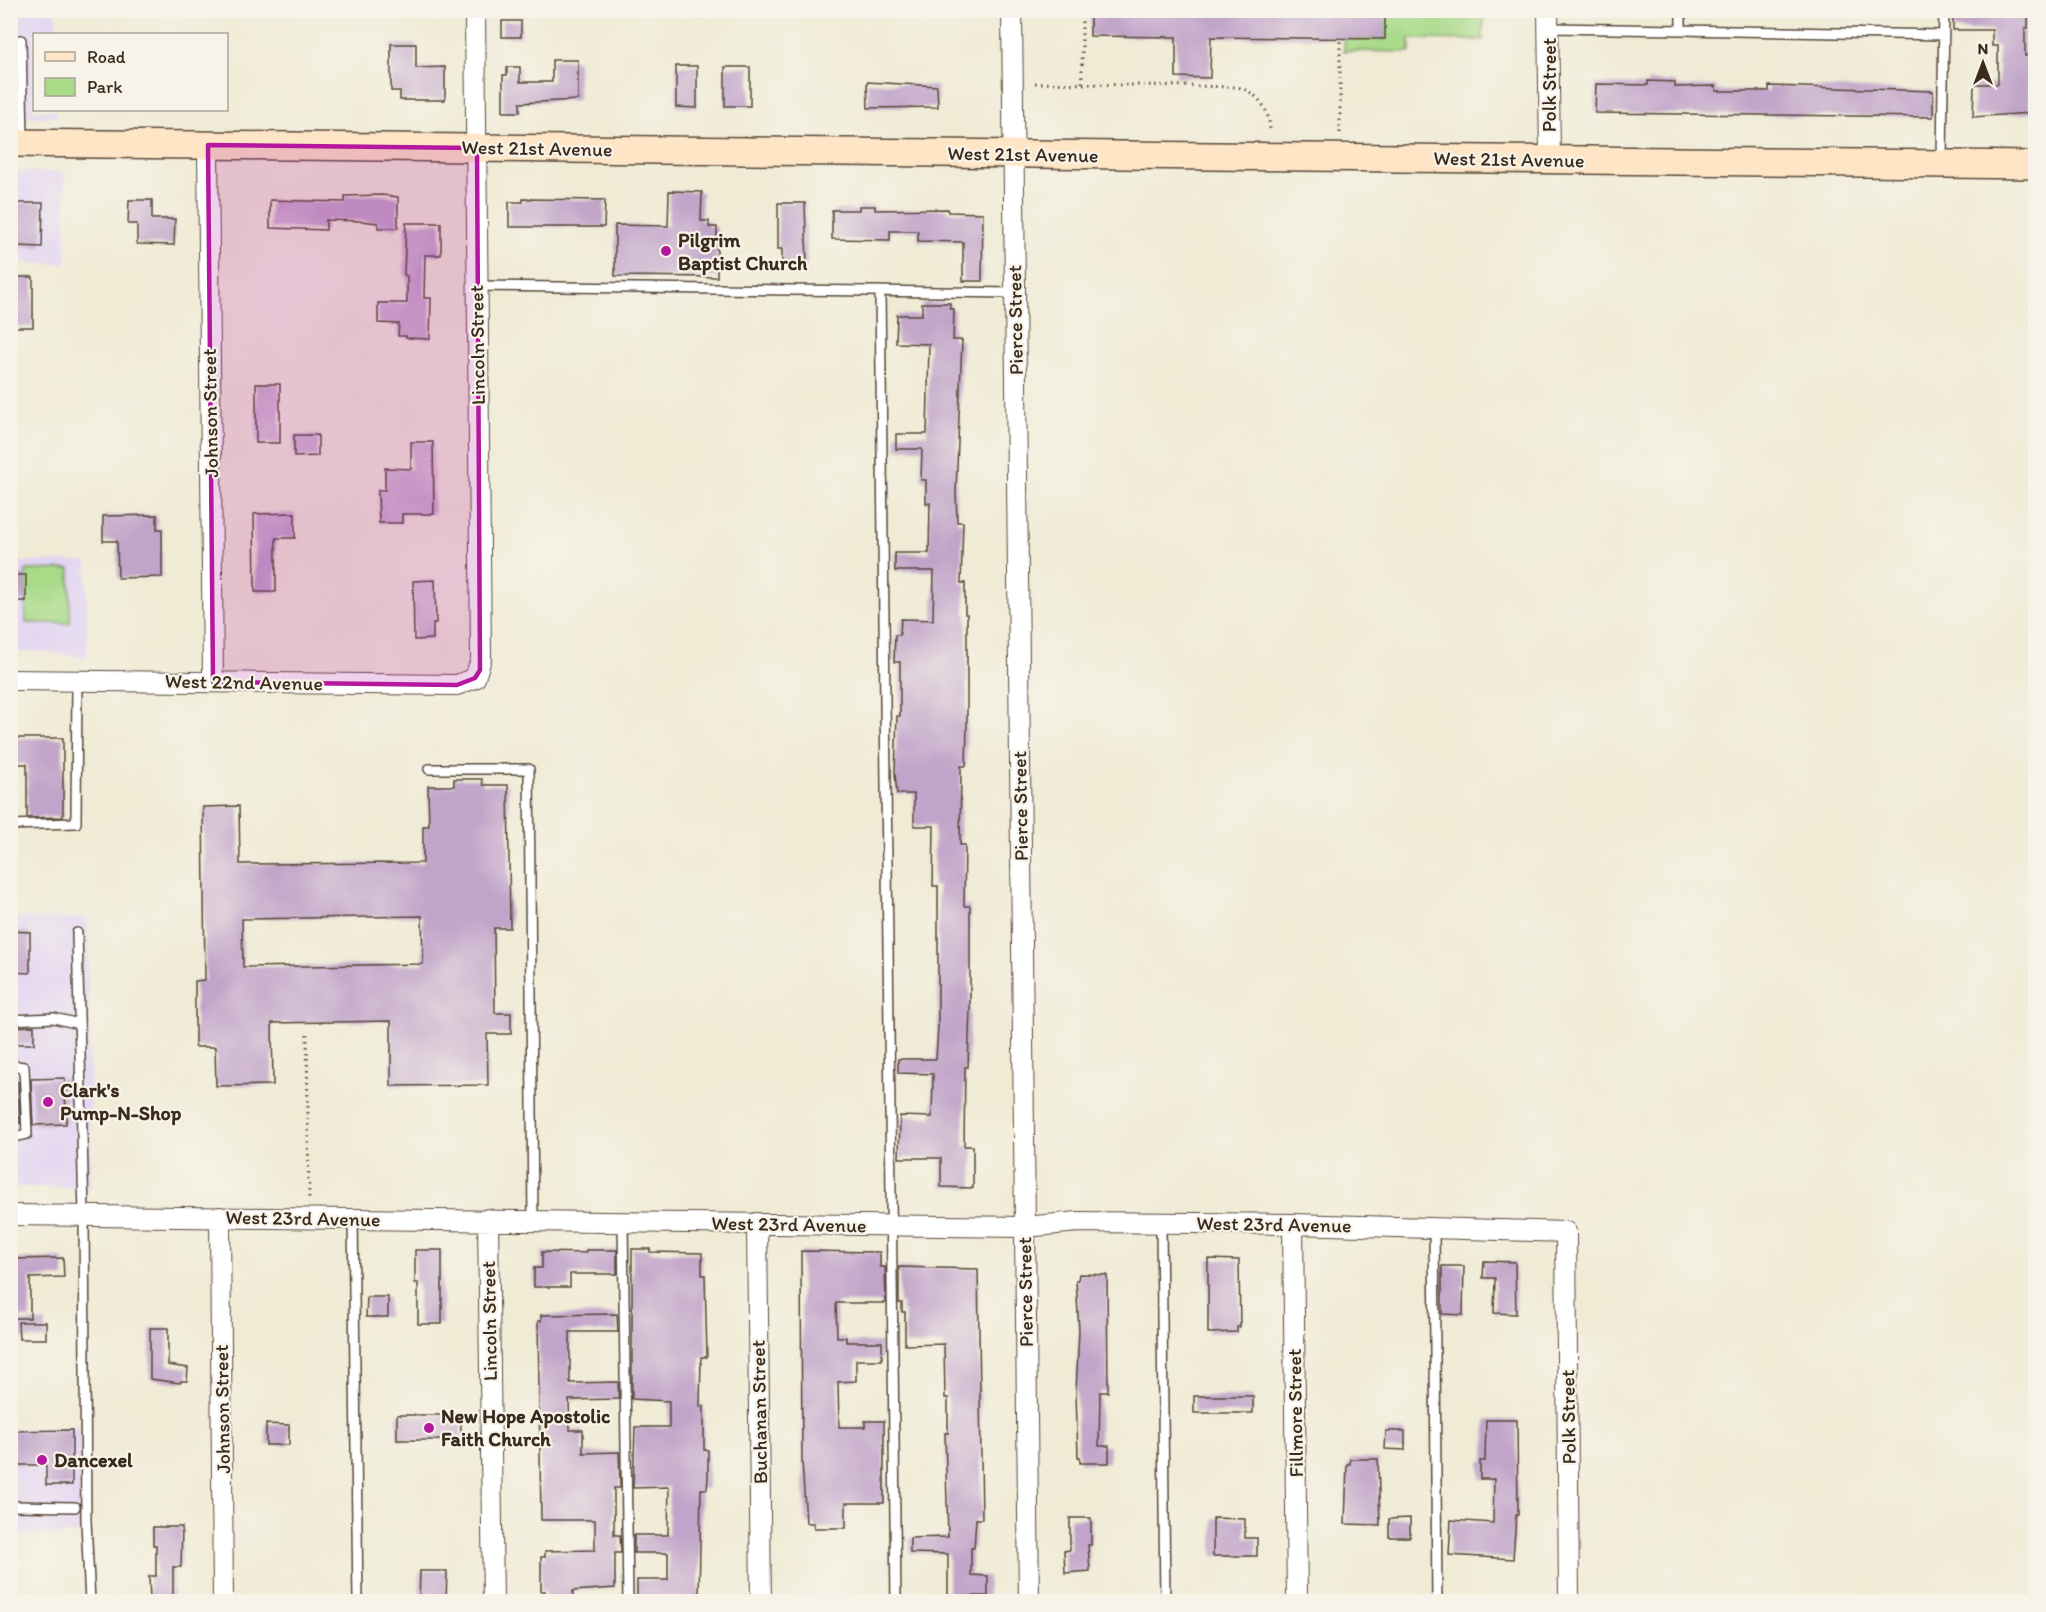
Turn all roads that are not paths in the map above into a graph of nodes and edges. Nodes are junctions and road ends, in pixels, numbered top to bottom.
1 (476, 10) edge
2 (1012, 10) edge
3 (1681, 10) edge
4 (1944, 10) edge
5 (1549, 19) edge
6 (1681, 30) junction
7 (1944, 35) junction
8 (10, 40) edge
9 (17, 143) edge
10 (208, 145) junction
11 (477, 148) junction
12 (1013, 154) junction
13 (1550, 160) junction
14 (1942, 164) junction
15 (2036, 165) edge
16 (477, 286) junction
17 (880, 291) junction
18 (1015, 293) junction
19 (475, 678) joint
20 (10, 680) edge
21 (77, 680) junction
22 (213, 682) junction
23 (429, 769) dead end
24 (10, 825) edge
25 (77, 933) dead end
26 (10, 1020) edge
27 (80, 1024) junction
28 (10, 1065) edge
29 (10, 1138) edge
30 (10, 1215) edge
31 (84, 1215) junction
32 (220, 1217) junction
33 (352, 1218) junction
34 (488, 1220) junction
35 (532, 1220) junction
36 (623, 1221) junction
37 (1161, 1222) junction
38 (757, 1223) junction
39 (1293, 1224) junction
40 (891, 1225) junction
41 (1025, 1227) junction
42 (1434, 1227) junction
43 (1566, 1232) joint
44 (10, 1506) edge
45 (75, 1507) dead end
46 (90, 1602) edge
47 (224, 1602) edge
48 (358, 1602) edge
49 (493, 1602) edge
50 (628, 1602) edge
51 (761, 1602) edge
52 (896, 1602) edge
53 (1029, 1602) edge
54 (1165, 1602) edge
55 (1297, 1602) edge
56 (1437, 1602) edge
57 (1569, 1602) edge

1 - 11 street, Lincoln Street
2 - 12 street, Pierce Street
3 - 6 lane
4 - 7 lane
5 - 6 lane
5 - 13 street, Polk Street
6 - 7 lane
7 - 14 lane
8 - 9 lane
9 - 10 street, West 21st Avenue
10 - 11 street, West 21st Avenue
10 - 22 street, Johnson Street
11 - 12 street, West 21st Avenue
11 - 16 street, Lincoln Street
12 - 13 street, West 21st Avenue
12 - 18 street, Pierce Street
13 - 14 street, West 21st Avenue
14 - 15 street, West 21st Avenue
16 - 17 lane
16 - 19 street, Lincoln Street
17 - 18 lane
17 - 40 lane
18 - 41 street, Pierce Street
19 - 22 street, West 22nd Avenue
20 - 21 street, West 22nd Avenue
21 - 22 street, West 22nd Avenue
21 - 24 lane
23 - 35 lane
25 - 27 lane
26 - 27 lane
27 - 31 lane
28 - 29 lane
30 - 31 street, West 23rd Avenue
31 - 32 street, West 23rd Avenue
31 - 46 lane
32 - 33 street, West 23rd Avenue
32 - 47 street, Johnson Street
33 - 34 street, West 23rd Avenue
33 - 48 lane
34 - 35 street, West 23rd Avenue
34 - 49 street, Lincoln Street
35 - 36 street, West 23rd Avenue
36 - 38 street, West 23rd Avenue
36 - 50 lane
37 - 39 street, West 23rd Avenue
37 - 41 street, West 23rd Avenue
37 - 54 lane
38 - 40 street, West 23rd Avenue
38 - 51 street, Buchanan Street
39 - 42 street, West 23rd Avenue
39 - 55 street, Fillmore Street
40 - 41 street, West 23rd Avenue
40 - 52 lane
41 - 53 street, Pierce Street
42 - 43 street, West 23rd Avenue
42 - 56 lane
43 - 57 street, Polk Street
44 - 45 lane

